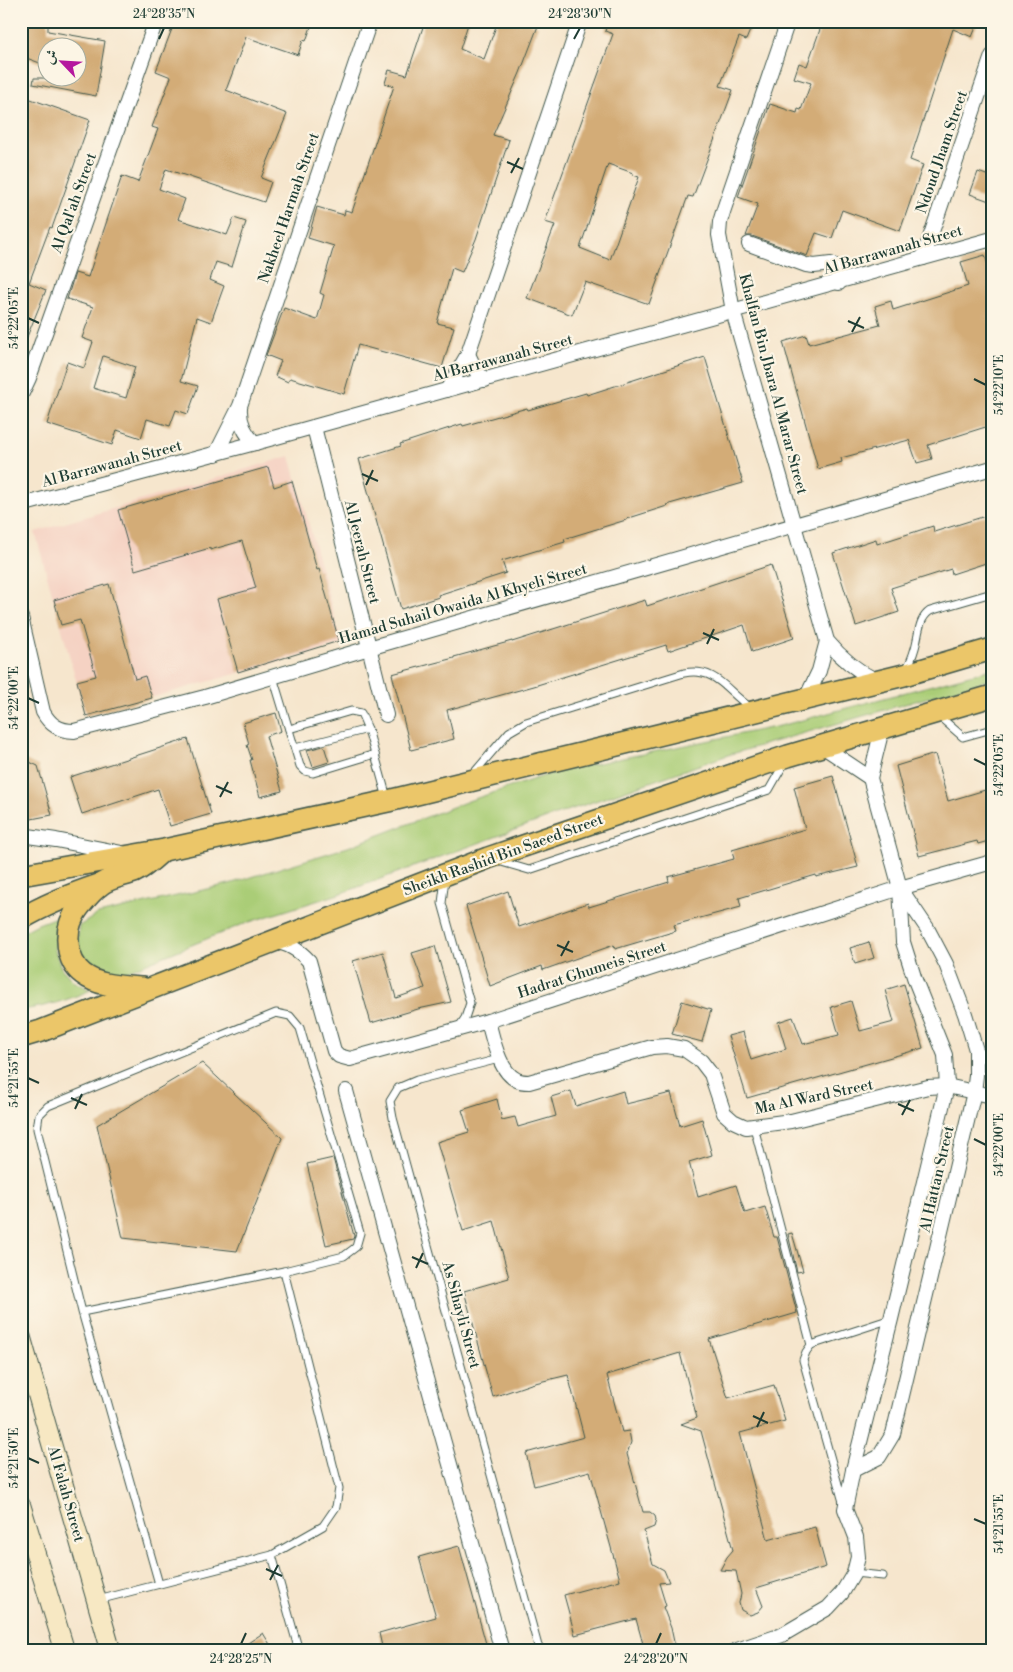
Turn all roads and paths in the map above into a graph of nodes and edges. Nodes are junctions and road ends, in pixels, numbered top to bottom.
1 (156, 21) edge
2 (370, 21) edge
3 (580, 21) edge
4 (788, 21) edge
5 (992, 56) edge
6 (992, 239) edge
7 (748, 244) dead end
8 (923, 258) junction
9 (839, 283) junction
10 (733, 311) junction
11 (468, 354) junction
12 (485, 380) junction
13 (447, 390) junction
14 (21, 395) edge
15 (240, 406) junction
16 (314, 427) junction
17 (255, 443) junction
18 (216, 454) junction
19 (992, 468) edge
20 (21, 505) edge
21 (794, 525) junction
22 (992, 593) edge
23 (21, 617) edge
24 (827, 641) junction
25 (369, 648) junction
26 (992, 649) edge
27 (904, 675) junction
28 (273, 677) junction
29 (877, 681) junction
30 (992, 696) edge
31 (806, 698) junction
32 (754, 710) junction
33 (935, 712) junction
34 (386, 715) dead end
35 (368, 729) junction
36 (882, 729) junction
37 (992, 729) edge
38 (289, 730) junction
39 (822, 746) junction
40 (295, 748) junction
41 (375, 754) junction
42 (870, 778) junction
43 (464, 782) junction
44 (388, 801) junction
45 (21, 836) edge
46 (164, 850) junction
47 (133, 855) junction
48 (992, 862) edge
49 (23, 873) edge
50 (446, 874) junction
51 (100, 884) junction
52 (900, 888) junction
53 (21, 920) edge
54 (272, 940) junction
55 (148, 988) junction
56 (488, 1021) junction
57 (31, 1030) edge
58 (454, 1030) junction
59 (21, 1037) edge
60 (21, 1050) edge
61 (499, 1059) junction
62 (947, 1086) junction
63 (346, 1091) dead end
64 (974, 1092) junction
65 (992, 1096) edge
66 (754, 1127) junction
67 (284, 1270) junction
68 (82, 1312) junction
69 (891, 1319) junction
70 (21, 1337) edge
71 (812, 1345) junction
72 (853, 1470) junction
73 (21, 1506) edge
74 (845, 1509) junction
75 (272, 1555) junction
76 (854, 1573) junction
77 (883, 1576) dead end
78 (159, 1584) junction
79 (97, 1600) junction
80 (65, 1651) edge
81 (111, 1651) edge
82 (299, 1651) edge
83 (502, 1651) edge
84 (542, 1651) edge
85 (734, 1651) edge

1 - 14 street, Al Qal'ah Street
2 - 15 street, Nakheel Harmah Street
3 - 11 street
4 - 10 street, Khalfan Bin Jbara Al Marar Street
5 - 8 street, Ndoud Jham Street
6 - 8 street, Al Barrawanah Street
7 - 9 street
8 - 9 street, Al Barrawanah Street
9 - 10 street, Al Barrawanah Street
10 - 12 street, Al Barrawanah Street
10 - 21 street, Khalfan Bin Jbara Al Marar Street
11 - 12 street
11 - 13 street
12 - 13 street, Al Barrawanah Street
13 - 16 street, Al Barrawanah Street
15 - 17 street, Nakheel Harmah Street
15 - 18 street, Nakheel Harmah Street
16 - 17 street, Al Barrawanah Street
16 - 25 street, Al Jeerah Street
17 - 18 street, Al Barrawanah Street
18 - 20 street, Al Barrawanah Street
19 - 21 street, Hamad Suhail Owaida Al Khyeli Street
21 - 24 street, Khalfan Bin Jbara Al Marar Street
21 - 25 street, Hamad Suhail Owaida Al Khyeli Street
22 - 27 lane
23 - 28 street, Hamad Suhail Owaida Al Khyeli Street
24 - 29 street, Khalfan Bin Jbara Al Marar Street
24 - 31 street
25 - 28 street, Hamad Suhail Owaida Al Khyeli Street
25 - 34 street, Al Jeerah Street
26 - 27 main road
27 - 29 main road
28 - 38 lane
29 - 31 main road
30 - 33 main road, Sheikh Rashid Bin Saeed Street
31 - 32 main road
32 - 43 main road
32 - 43 lane
33 - 36 main road, Sheikh Rashid Bin Saeed Street
33 - 37 lane
35 - 38 lane
35 - 40 lane
35 - 41 lane
36 - 39 main road, Sheikh Rashid Bin Saeed Street
36 - 42 street, Al Hattan Street
38 - 40 lane
39 - 42 street
39 - 50 main road, Sheikh Rashid Bin Saeed Street
40 - 41 lane
41 - 44 lane
42 - 52 street, Al Hattan Street
43 - 44 main road
44 - 46 main road
45 - 47 street
46 - 47 main road
46 - 51 main road
47 - 49 main road
48 - 52 street, Hadrat Ghumeis Street
50 - 54 main road, Sheikh Rashid Bin Saeed Street
50 - 58 lane
51 - 53 main road
51 - 55 main road
52 - 56 street, Hadrat Ghumeis Street
52 - 62 street, Al Hattan Street
52 - 64 street, Al Hattan Street
54 - 55 main road, Sheikh Rashid Bin Saeed Street
54 - 58 street, Hadrat Ghumeis Street
55 - 57 main road, Sheikh Rashid Bin Saeed Street
56 - 58 street, Hadrat Ghumeis Street
56 - 61 street, Ma Al Ward Street
57 - 59 main road, Sheikh Rashid Bin Saeed Street
57 - 60 main road
61 - 66 street, Ma Al Ward Street
61 - 84 lane, As Sihayli Street
62 - 64 street, Ma Al Ward Street
62 - 66 street, Ma Al Ward Street
62 - 69 street, Al Hattan Street
63 - 83 street
64 - 65 street, Ma Al Ward Street
64 - 72 street, Al Hattan Street
66 - 71 lane
67 - 68 lane
67 - 68 lane
67 - 75 lane
68 - 78 lane
69 - 71 lane
69 - 72 street, Al Hattan Street
70 - 79 main road, Al Falah Street
71 - 74 lane
72 - 74 street, Al Hattan Street
73 - 80 main road
74 - 76 street
75 - 78 lane
75 - 82 lane
76 - 77 lane
76 - 85 street
78 - 79 lane
79 - 81 main road, Al Falah Street

